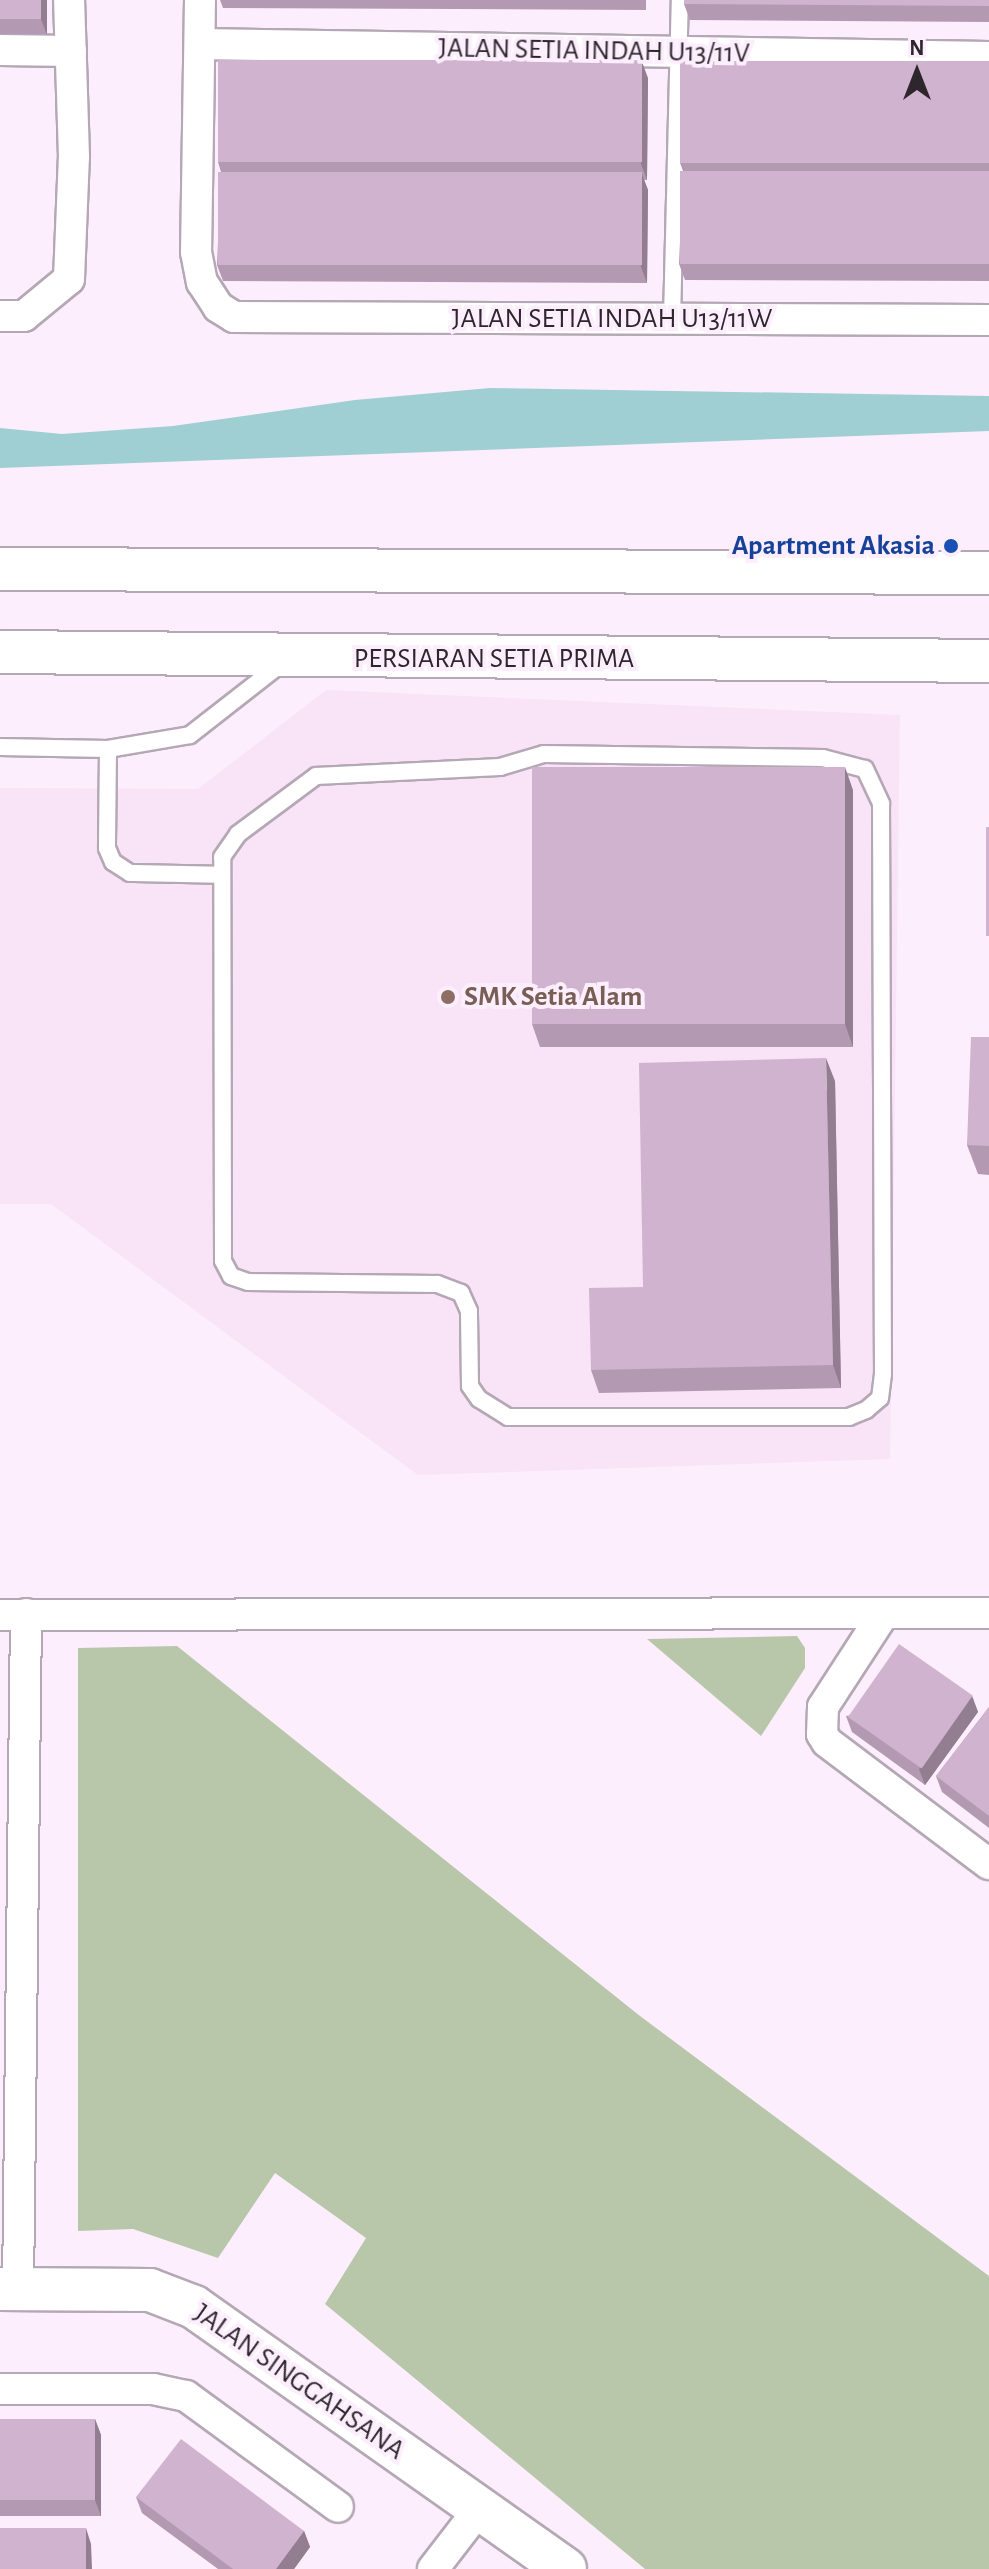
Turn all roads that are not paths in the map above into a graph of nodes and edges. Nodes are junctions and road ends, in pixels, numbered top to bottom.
1 (69, 0) edge
2 (200, 0) edge
3 (680, 0) edge
4 (200, 44) junction
5 (0, 50) edge
6 (71, 51) junction
7 (679, 53) junction
8 (989, 57) edge
9 (12, 316) edge
10 (672, 320) junction
11 (989, 320) edge
12 (0, 569) edge
13 (989, 573) edge
14 (0, 652) edge
15 (288, 658) junction
16 (989, 661) edge
17 (0, 747) edge
18 (108, 749) junction
19 (222, 875) junction
20 (884, 1613) junction
21 (989, 1613) edge
22 (13, 1615) edge
23 (989, 1864) edge
24 (10, 1909) edge
25 (9, 2289) edge
26 (0, 2389) edge
27 (338, 2507) dead end
28 (480, 2508) junction
29 (433, 2569) edge
30 (565, 2569) edge

1 - 6 street
2 - 4 street
3 - 7 lane
4 - 7 street, JALAN SETIA INDAH U13/11V
4 - 10 street, JALAN SETIA INDAH U13/11W
5 - 6 street
6 - 9 street
7 - 8 street, JALAN SETIA INDAH U13/11V
7 - 10 lane
10 - 11 street, JALAN SETIA INDAH U13/11W
12 - 13 street
14 - 15 street, PERSIARAN SETIA PRIMA
15 - 16 street, PERSIARAN SETIA PRIMA
15 - 18 lane
17 - 18 lane
18 - 19 lane
19 - 19 lane
20 - 21 street
20 - 22 street
20 - 23 street
22 - 24 street
24 - 25 street
25 - 28 street, JALAN SINGGAHSANA
26 - 27 street
28 - 29 street
28 - 30 street, JALAN SINGGAHSANA

